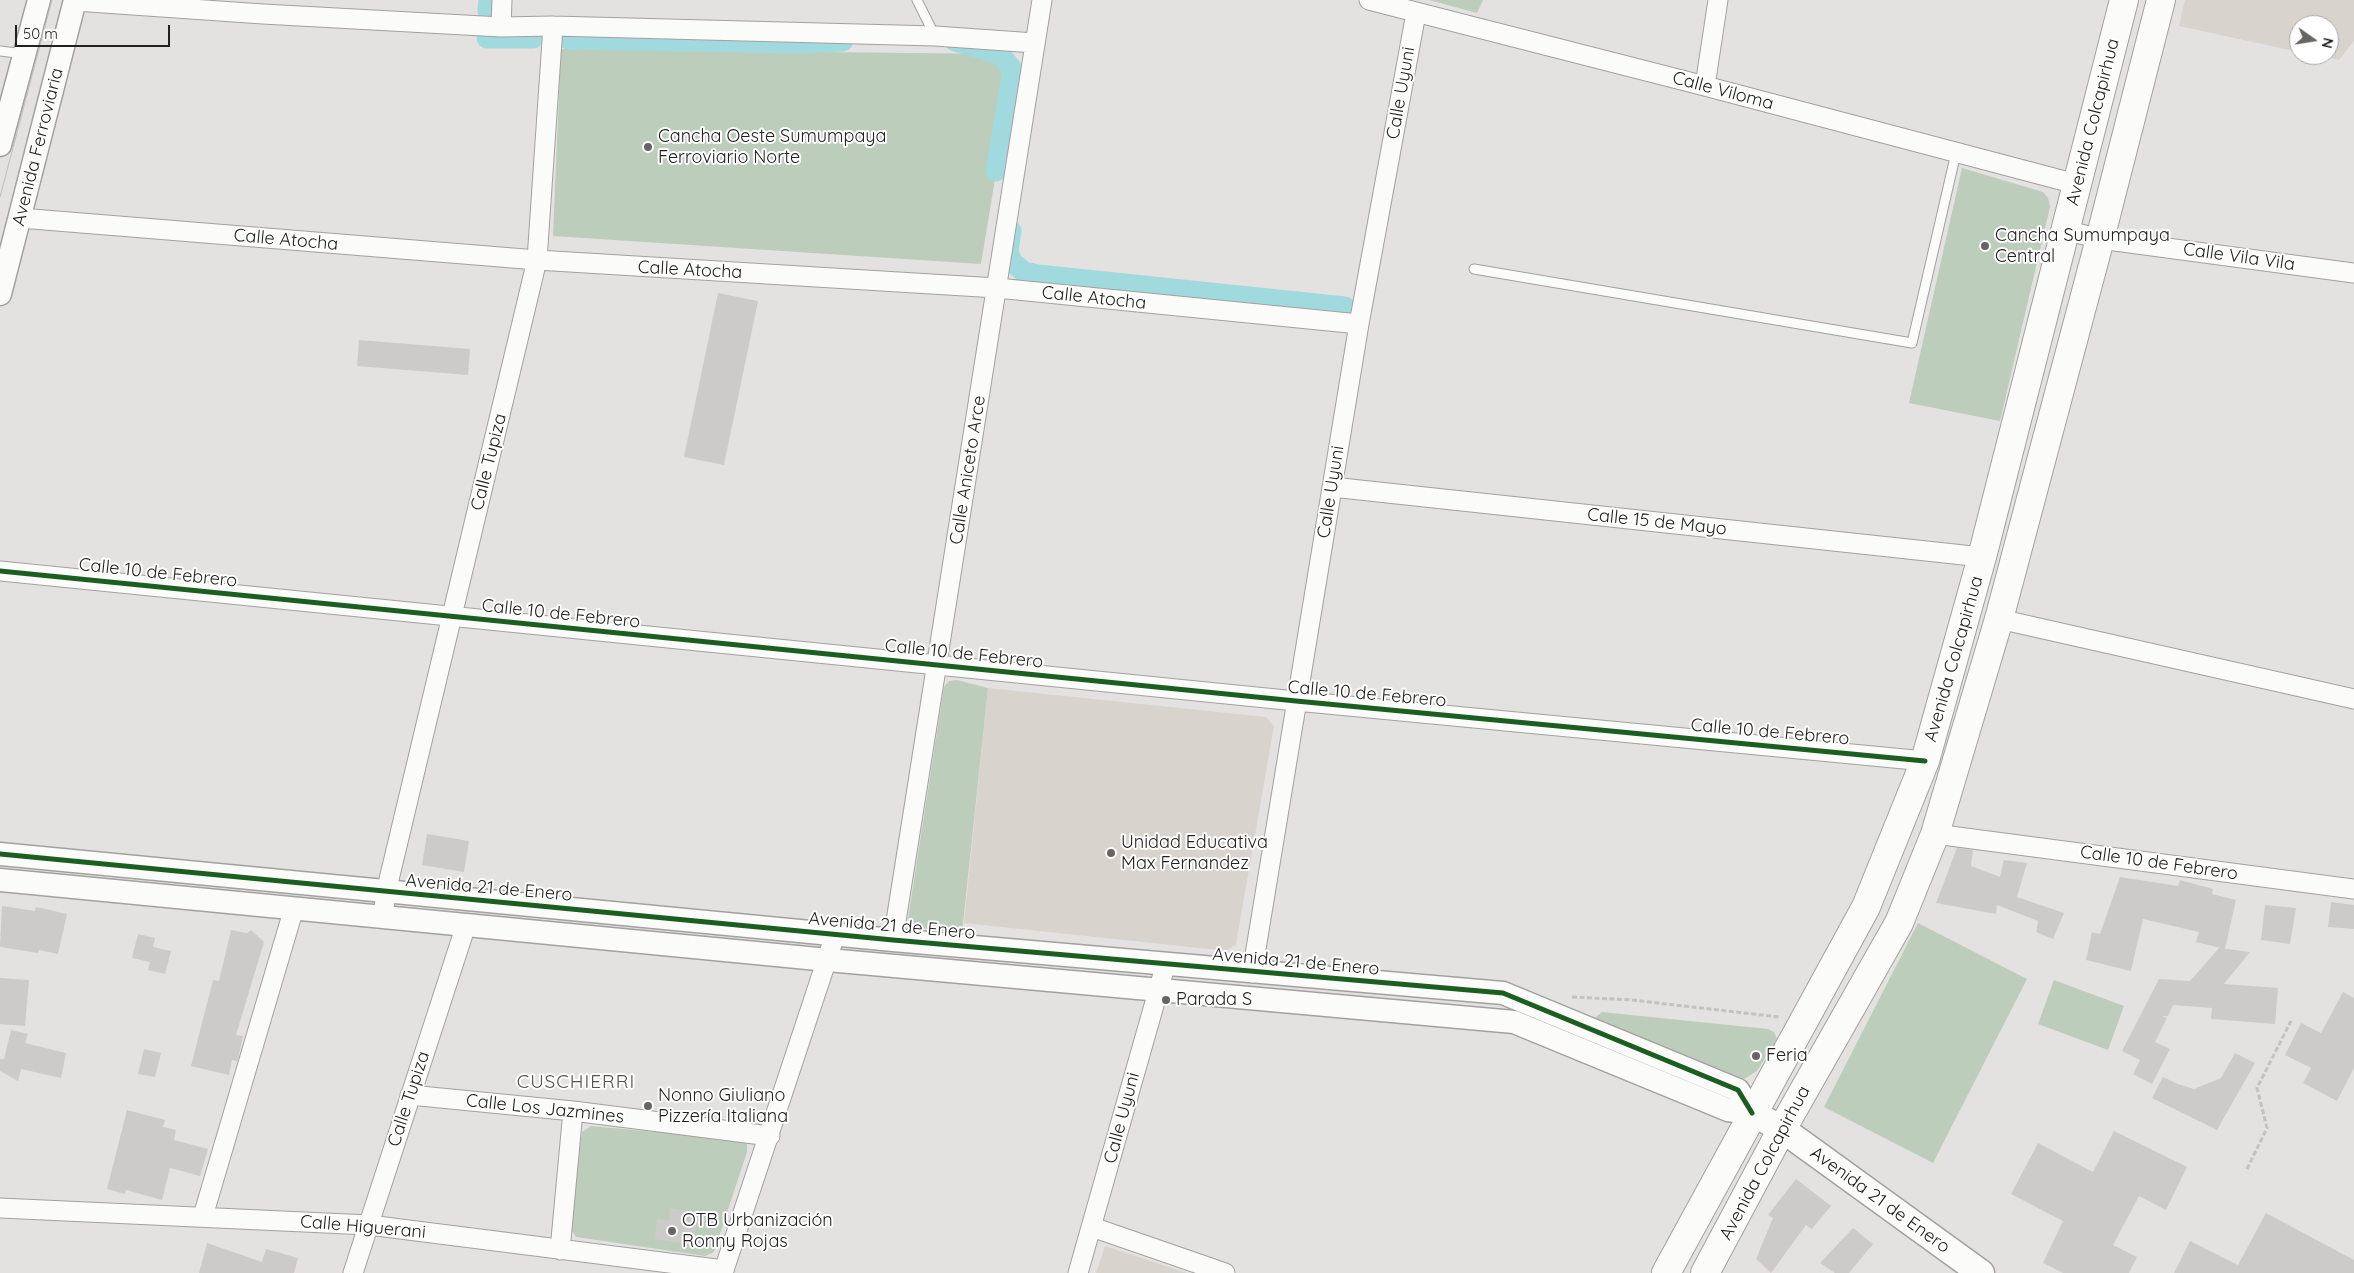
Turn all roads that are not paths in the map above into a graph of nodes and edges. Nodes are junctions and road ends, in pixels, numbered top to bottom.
1 (39, 0) edge
2 (75, 0) edge
3 (502, 0) edge
4 (917, 0) edge
5 (1042, 0) edge
6 (1368, 0) edge
7 (1718, 0) edge
8 (2124, 0) edge
9 (2161, 0) edge
10 (265, 7) edge
11 (1416, 13) junction
12 (553, 26) junction
13 (500, 27) junction
14 (935, 36) junction
15 (1035, 43) junction
16 (0, 51) edge
17 (25, 54) junction
18 (1705, 86) junction
19 (0, 145) edge
20 (1956, 153) junction
21 (2076, 184) junction
22 (20, 218) junction
23 (2065, 230) junction
24 (2100, 239) junction
25 (537, 260) junction
26 (1474, 269) dead end
27 (2354, 273) edge
28 (997, 288) junction
29 (0, 294) edge
30 (1359, 324) junction
31 (1332, 487) junction
32 (1982, 557) junction
33 (0, 571) edge
34 (451, 617) junction
35 (1998, 619) junction
36 (937, 665) junction
37 (2354, 699) edge
38 (1296, 701) junction
39 (1926, 760) junction
40 (1935, 834) junction
41 (0, 854) edge
42 (0, 880) edge
43 (2354, 889) edge
44 (386, 892) junction
45 (294, 908) junction
46 (383, 916) junction
47 (466, 926) junction
48 (836, 935) junction
49 (893, 940) junction
50 (828, 960) junction
51 (1166, 964) junction
52 (1252, 973) junction
53 (1158, 989) junction
54 (410, 1095) junction
55 (573, 1111) junction
56 (1752, 1113) junction
57 (1782, 1129) junction
58 (770, 1136) junction
59 (0, 1208) edge
60 (203, 1216) junction
61 (369, 1225) junction
62 (1092, 1226) junction
63 (560, 1250) junction
64 (724, 1271) edge
65 (354, 1273) edge
66 (1078, 1273) edge
67 (1225, 1273) edge
68 (1666, 1273) edge
69 (1705, 1273) edge
70 (1981, 1273) edge

1 - 17 street, Avenida Ferroviaria
2 - 10 street
2 - 22 street, Avenida Ferroviaria
3 - 13 street
4 - 14 lane
5 - 15 street, Calle Aniceto Arce
6 - 11 street, Calle Viloma
7 - 18 street
8 - 21 main road, Avenida Colcapirhua
9 - 24 main road, Avenida Colcapirhua
10 - 13 street
11 - 18 street, Calle Viloma
11 - 30 street, Calle Uyuni
12 - 13 street
12 - 14 street
12 - 25 street, Calle Tupiza
14 - 15 street
15 - 28 street, Calle Aniceto Arce
16 - 17 lane
17 - 19 street, Avenida Ferroviaria
18 - 20 street, Calle Viloma
20 - 21 street, Calle Viloma
20 - 26 lane
21 - 23 main road, Avenida Colcapirhua
22 - 25 street, Calle Atocha
22 - 29 street, Avenida Ferroviaria
23 - 24 street, Calle Vila Vila
23 - 32 main road, Avenida Colcapirhua
24 - 27 street, Calle Vila Vila
24 - 35 main road, Avenida Colcapirhua
25 - 28 street, Calle Atocha
25 - 34 street, Calle Tupiza
28 - 30 street, Calle Atocha
28 - 36 street, Calle Aniceto Arce
30 - 31 street, Calle Uyuni
31 - 32 street, Calle 15 de Mayo
31 - 38 street, Calle Uyuni
32 - 39 main road, Avenida Colcapirhua
33 - 34 street, Calle 10 de Febrero
34 - 36 street, Calle 10 de Febrero
34 - 44 street, Calle Tupiza
35 - 37 street
35 - 40 main road, Avenida Colcapirhua
36 - 38 street, Calle 10 de Febrero
36 - 49 street, Calle Aniceto Arce
38 - 39 street, Calle 10 de Febrero
38 - 52 street, Calle Uyuni
39 - 56 main road, Avenida Colcapirhua
40 - 43 street, Calle 10 de Febrero
40 - 57 main road, Avenida Colcapirhua
41 - 44 street, Avenida 21 de Enero
42 - 45 street, Avenida 21 de Enero
44 - 46 street, Calle Tupiza
44 - 48 street, Avenida 21 de Enero
45 - 46 street, Avenida 21 de Enero
45 - 60 street
46 - 47 street, Avenida 21 de Enero
47 - 50 street, Avenida 21 de Enero
47 - 54 street, Calle Tupiza
48 - 49 street, Avenida 21 de Enero
48 - 50 street
49 - 51 street, Avenida 21 de Enero
50 - 53 street, Avenida 21 de Enero
50 - 58 street
51 - 52 street, Avenida 21 de Enero
51 - 53 street, Calle Uyuni
52 - 56 street, Avenida 21 de Enero
53 - 56 street, Avenida 21 de Enero
53 - 62 street, Calle Uyuni
54 - 55 street, Calle Los Jazmines
54 - 61 street, Calle Tupiza
55 - 58 street, Calle Los Jazmines
55 - 63 street
56 - 57 main road, Avenida 21 de Enero
56 - 68 main road, Avenida Colcapirhua
57 - 69 main road, Avenida Colcapirhua
57 - 70 main road, Avenida 21 de Enero
58 - 64 street
59 - 60 street, Calle Higuerani
60 - 61 street, Calle Higuerani
61 - 63 street, Calle Higuerani
61 - 65 street, Calle Tupiza
62 - 66 street, Calle Uyuni
62 - 67 street
63 - 64 street, Calle Higuerani

